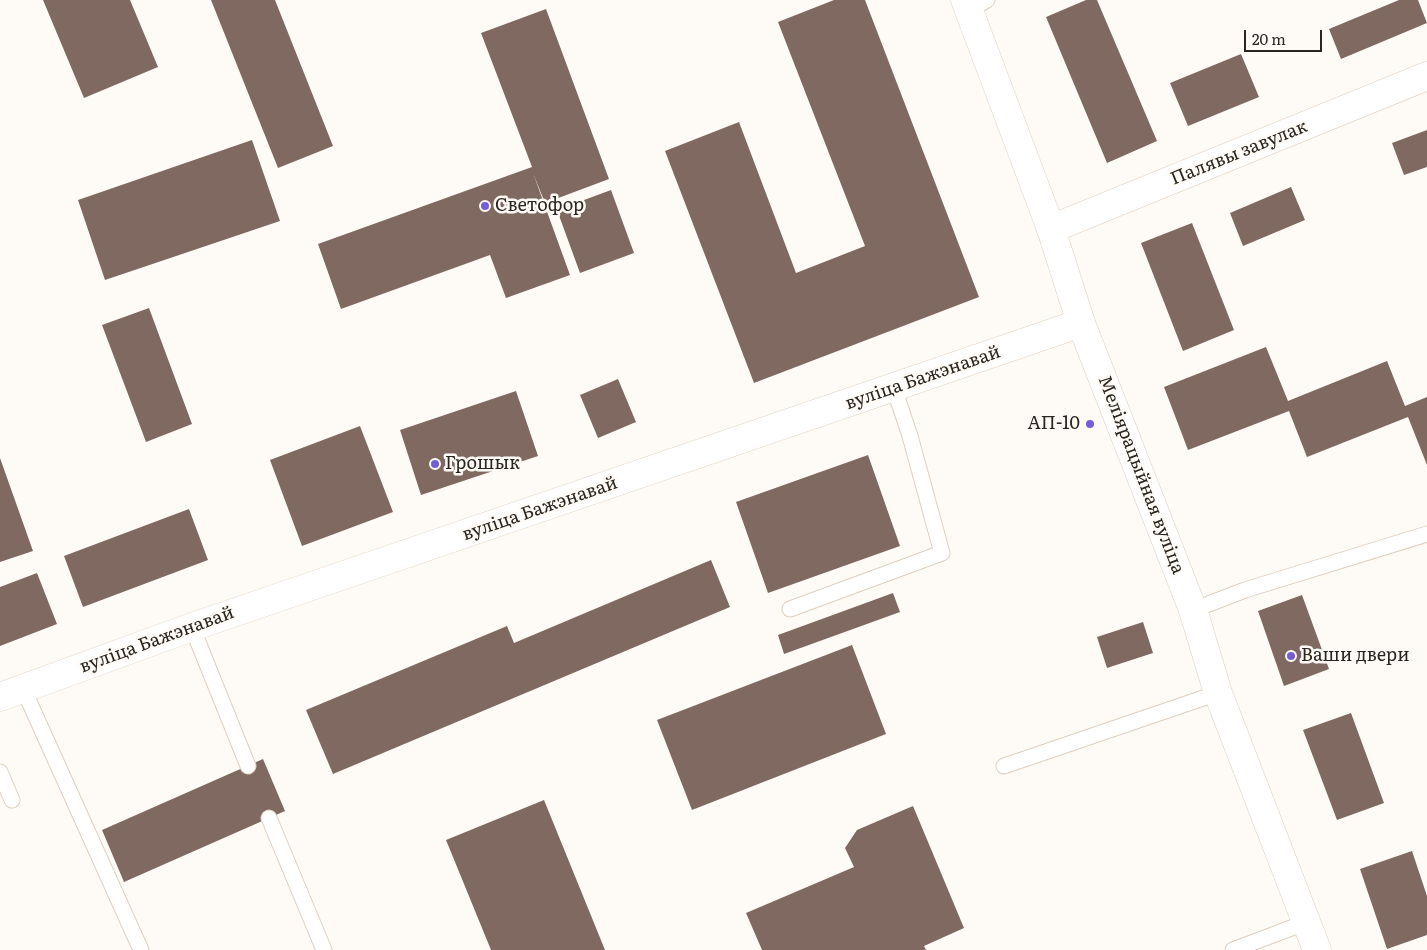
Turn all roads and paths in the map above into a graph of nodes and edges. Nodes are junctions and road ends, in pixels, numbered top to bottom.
1 (973, 3) edge
2 (1427, 76) edge
3 (1050, 229) junction
4 (1081, 323) junction
5 (894, 388) junction
6 (1427, 534) edge
7 (790, 609) dead end
8 (1193, 610) junction
9 (192, 627) junction
10 (11, 693) edge
11 (1218, 693) junction
12 (248, 766) dead end
13 (1004, 766) dead end
14 (0, 772) edge
15 (12, 800) dead end
16 (269, 818) dead end
17 (1307, 922) junction
18 (141, 950) edge
19 (324, 950) edge
20 (1234, 950) edge
21 (1317, 950) edge

1 - 3 street, Меліярацыйная вуліца
2 - 3 street, Палявы завулак
3 - 4 street, Меліярацыйная вуліца
4 - 5 street, вуліца Бажэнавай
4 - 8 street, Меліярацыйная вуліца
5 - 7 lane
5 - 9 street, вуліца Бажэнавай
6 - 8 lane
8 - 11 street, Меліярацыйная вуліца
9 - 10 street, вуліца Бажэнавай
9 - 12 lane
10 - 18 lane
11 - 13 lane
11 - 17 street, Меліярацыйная вуліца
14 - 15 lane
16 - 19 lane
17 - 20 lane
17 - 21 street, Меліярацыйная вуліца

